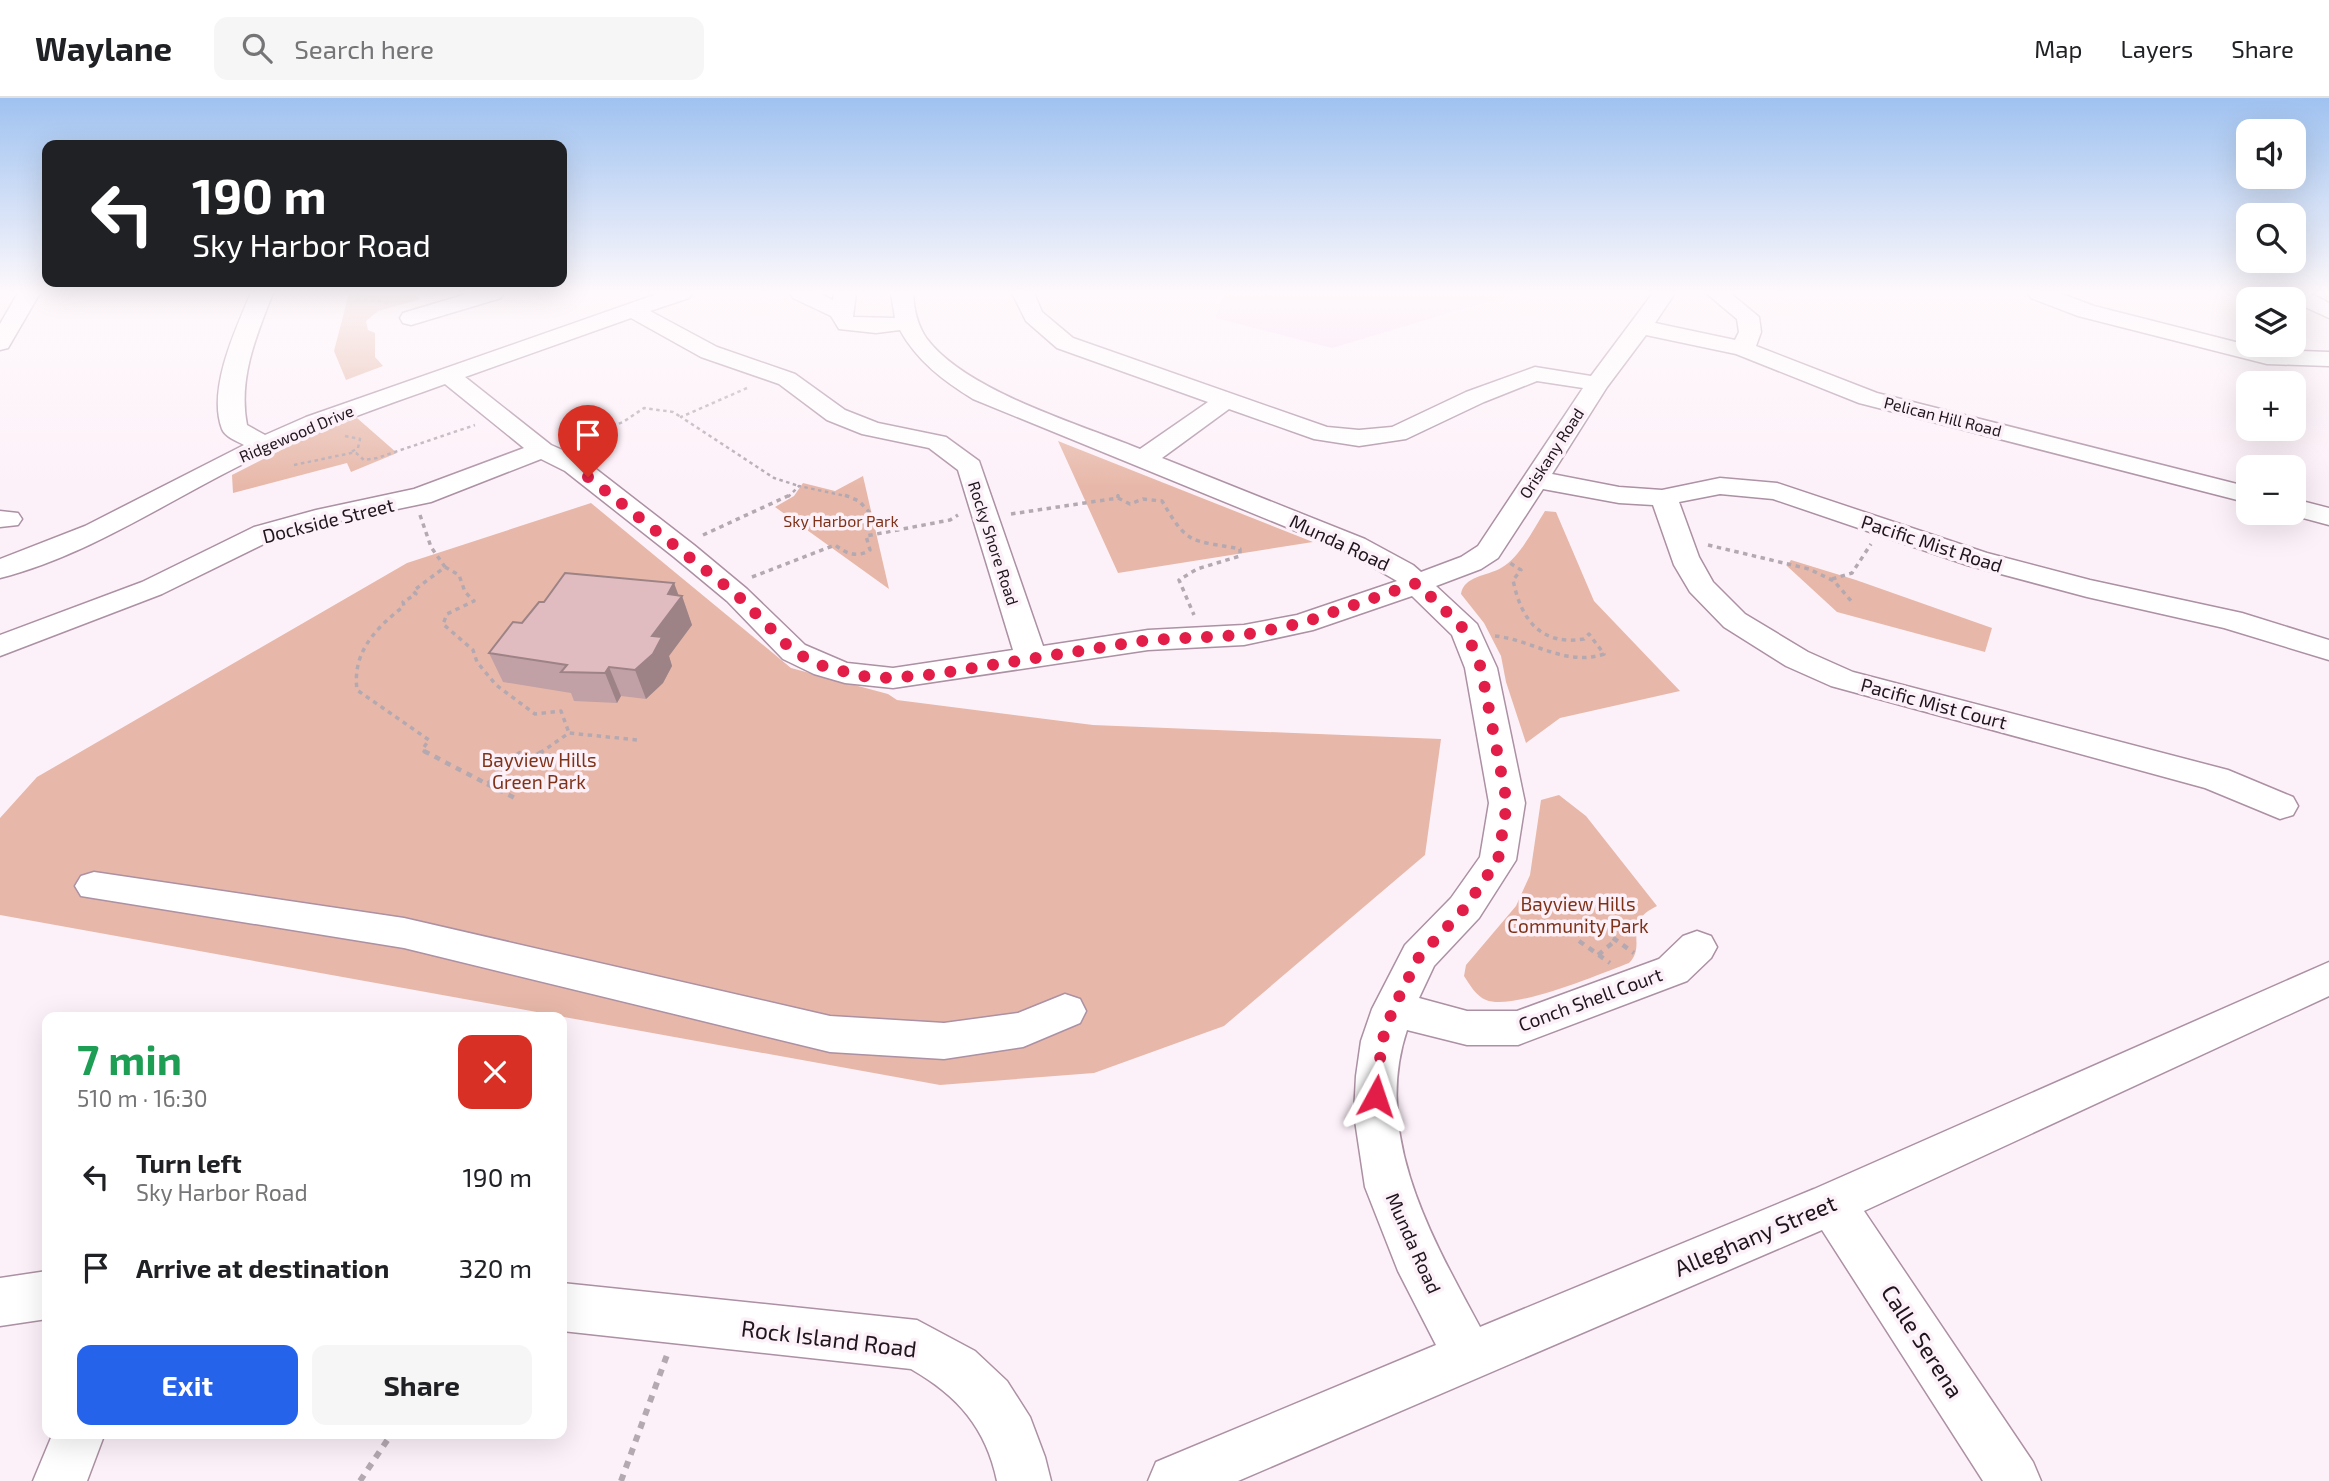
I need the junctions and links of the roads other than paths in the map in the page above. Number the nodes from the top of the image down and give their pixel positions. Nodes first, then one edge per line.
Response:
1 (239, 358) edge
2 (498, 358) edge
3 (727, 358) edge
4 (932, 358) edge
5 (1106, 358) edge
6 (1617, 358) edge
7 (1763, 358) edge
8 (2284, 358) edge
9 (2329, 359) edge
10 (449, 375) junction
11 (1597, 384) junction
12 (1226, 400) junction
13 (263, 445) junction
14 (554, 447) junction
15 (1143, 459) junction
16 (1534, 479) junction
17 (2236, 492) edge
18 (1664, 498) junction
19 (2306, 510) edge
20 (2329, 517) edge
21 (0, 569) edge
22 (1417, 583) junction
23 (0, 646) edge
24 (2329, 650) edge
25 (1031, 658) junction
26 (2280, 806) dead end
27 (94, 886) dead end
28 (1697, 947) dead end
29 (2329, 978) edge
30 (1393, 1009) junction
31 (1065, 1011) dead end
32 (1830, 1204) junction
33 (42, 1296) edge
34 (0, 1302) edge
35 (567, 1308) edge
36 (1468, 1355) junction
37 (77, 1439) edge
38 (60, 1481) edge
39 (1024, 1481) edge
40 (1175, 1481) edge
41 (2014, 1481) edge

1 - 13 street
2 - 10 street, Ridgewood Drive
3 - 25 street, Rocky Shore Road
4 - 15 street, Munda Road
5 - 12 street
6 - 11 street, Oriskany Road
7 - 17 street, Pelican Hill Road
8 - 9 street
10 - 13 street, Ridgewood Drive
10 - 14 street, Oriskany Road
11 - 12 street
11 - 16 street, Oriskany Road
12 - 15 street
13 - 21 street, Ridgewood Drive
14 - 23 street, Dockside Street
14 - 25 street, Oriskany Road
15 - 22 street, Munda Road
16 - 18 street, Pacific Mist Road
16 - 22 street, Oriskany Road
18 - 24 street, Pacific Mist Road
18 - 26 street, Pacific Mist Court
19 - 20 street
22 - 25 street, Oriskany Road
22 - 30 street, Munda Road
27 - 31 street
28 - 30 street, Conch Shell Court
29 - 32 street, Alleghany Street
30 - 36 street, Munda Road
32 - 36 street, Alleghany Street
32 - 41 street, Calle Serena
33 - 34 street
35 - 39 street, Rock Island Road
36 - 40 street, Alleghany Street
37 - 38 street

